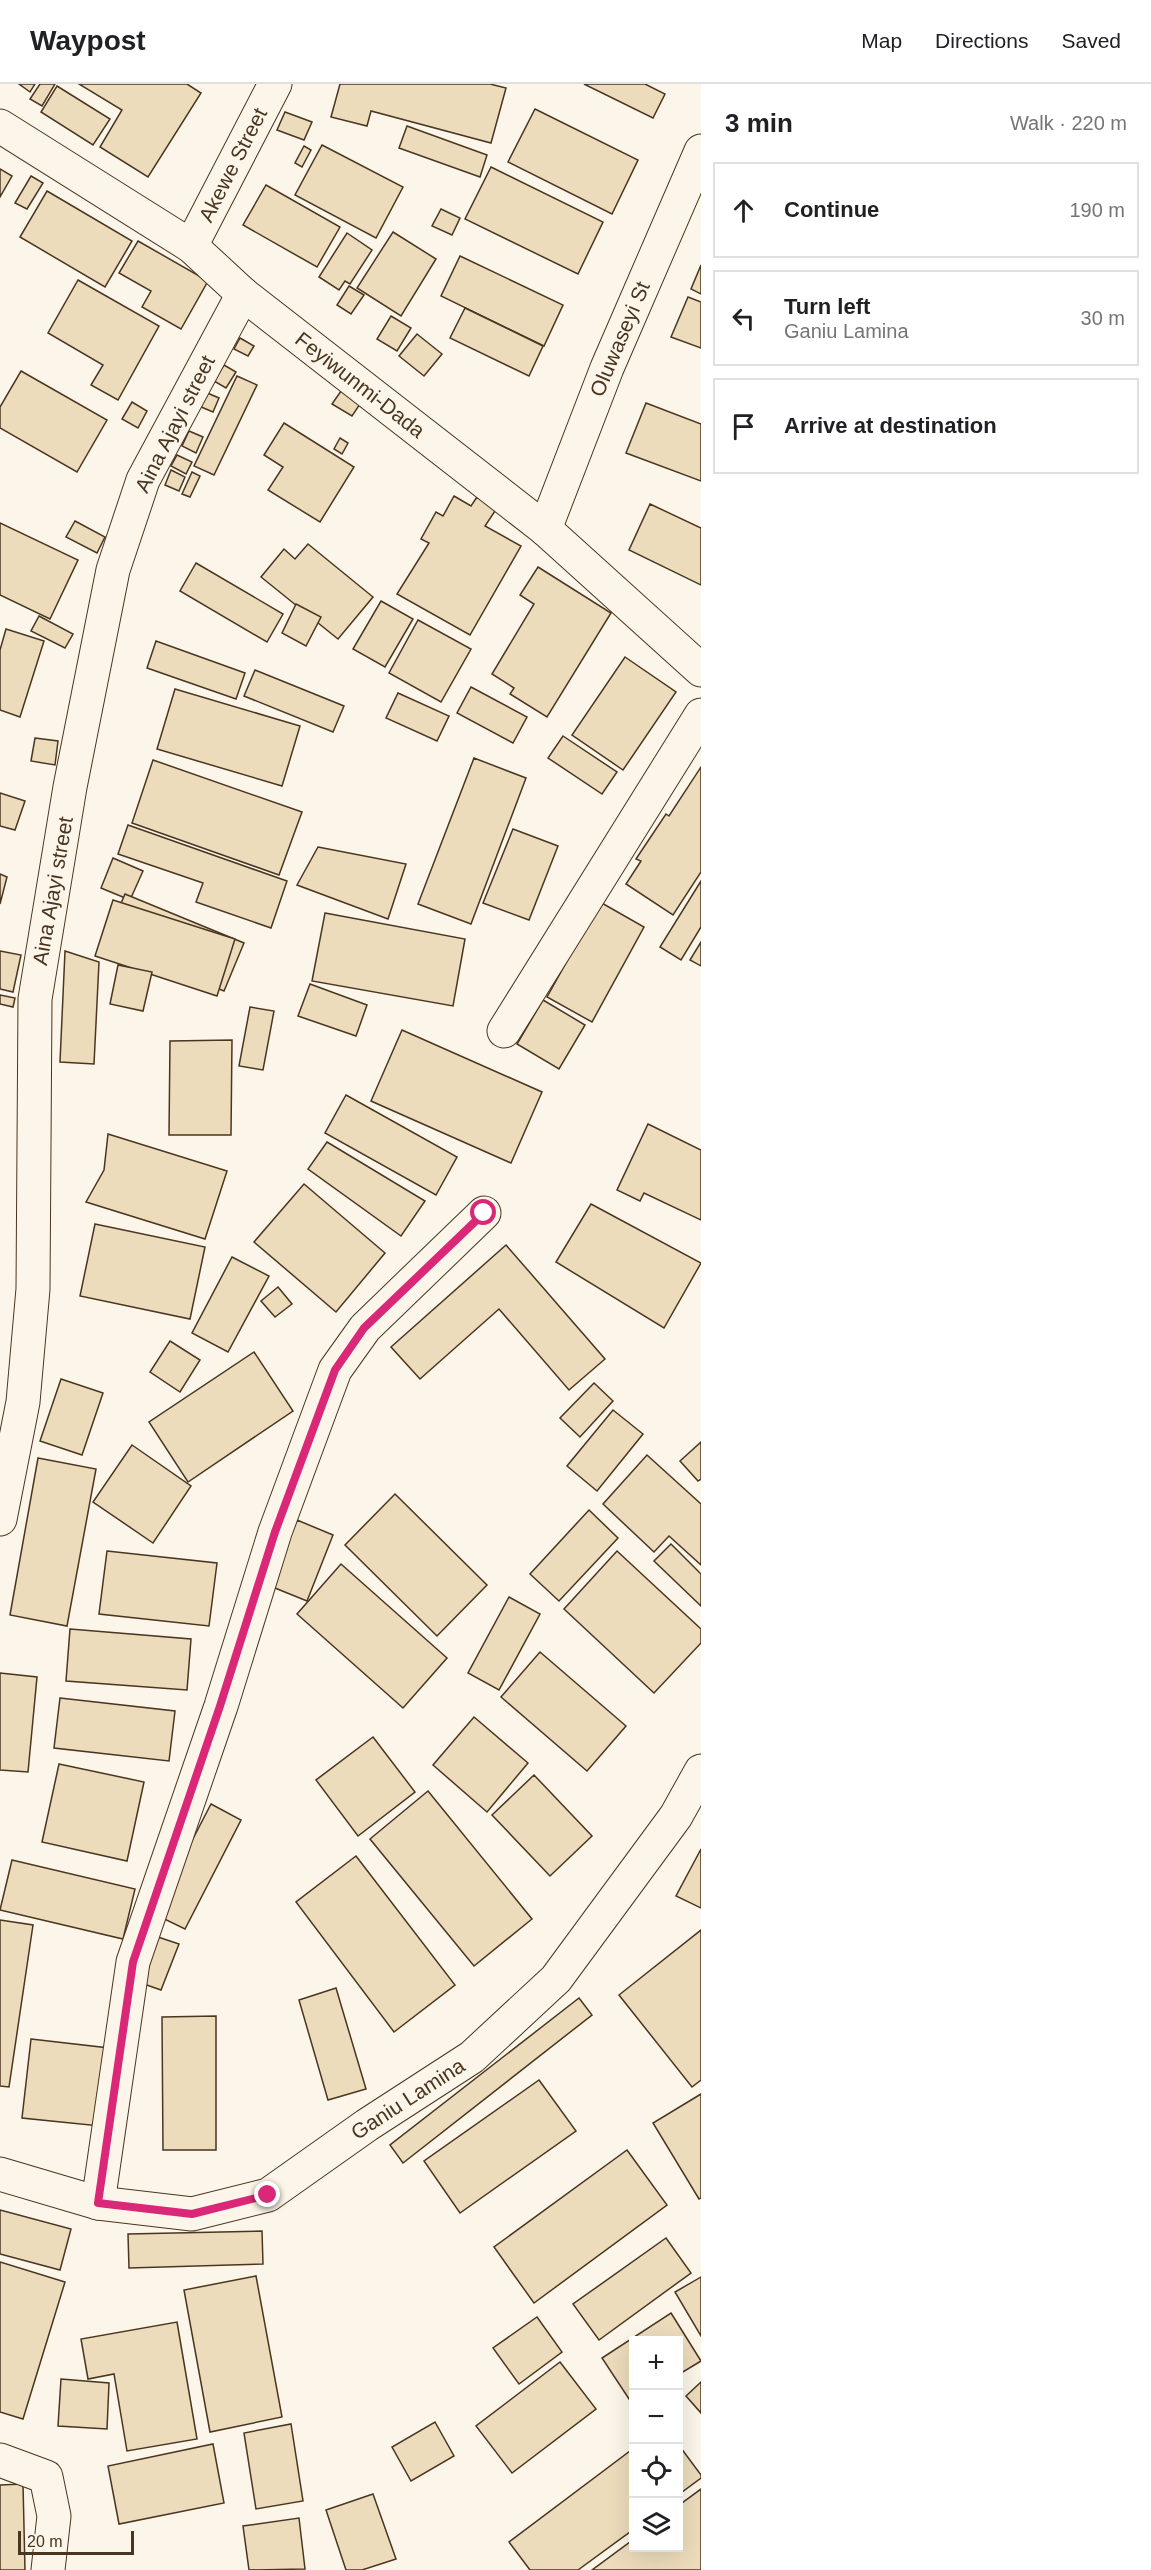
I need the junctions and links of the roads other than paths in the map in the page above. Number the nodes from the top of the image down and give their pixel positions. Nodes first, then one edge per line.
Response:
1 (275, 84) edge
2 (0, 126) edge
3 (701, 151) edge
4 (191, 246) junction
5 (243, 294) junction
6 (545, 529) junction
7 (701, 670) edge
8 (701, 715) edge
9 (504, 1031) dead end
10 (484, 1213) dead end
11 (0, 1519) edge
12 (701, 1771) edge
13 (0, 2175) edge
14 (98, 2203) junction
15 (0, 2460) edge
16 (48, 2570) edge

1 - 4 street, Akewe Street
2 - 4 street, Feyiwunmi-Dada
3 - 6 street, Oluwaseyi St
4 - 5 street, Feyiwunmi-Dada
5 - 6 street, Feyiwunmi-Dada
5 - 11 street, Aina Ajayi street
6 - 7 street, Feyiwunmi-Dada
8 - 9 street
10 - 14 street
12 - 14 street, Ganiu Lamina
13 - 14 street, Ganiu Lamina
15 - 16 street

